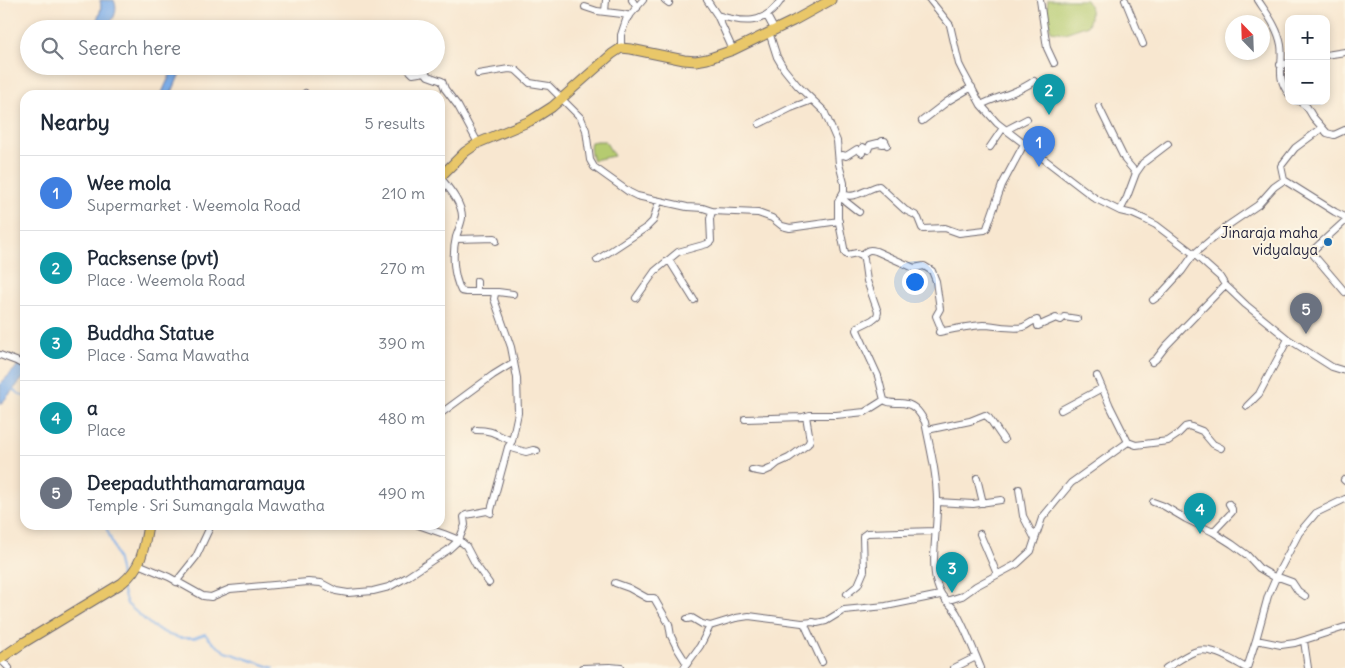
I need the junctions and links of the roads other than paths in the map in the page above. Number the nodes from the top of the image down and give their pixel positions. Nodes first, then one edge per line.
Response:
1 (606, 0) edge
2 (632, 0) edge
3 (643, 0) edge
4 (707, 0) edge
5 (781, 0) edge
6 (831, 0) edge
7 (930, 0) edge
8 (1040, 0) edge
9 (1125, 0) edge
10 (1258, 0) edge
11 (585, 7) dead end
12 (637, 8) junction
13 (605, 12) junction
14 (717, 15) junction
15 (630, 16) junction
16 (767, 16) junction
17 (772, 31) junction
18 (1144, 44) dead end
19 (621, 48) junction
20 (733, 50) junction
21 (1345, 52) edge
22 (1330, 54) edge
23 (1054, 63) dead end
24 (1285, 63) edge
25 (1280, 64) junction
26 (478, 74) dead end
27 (427, 75) edge
28 (1034, 81) dead end
29 (972, 87) junction
30 (1285, 87) edge
31 (562, 99) junction
32 (812, 100) junction
33 (981, 105) junction
34 (1304, 105) edge
35 (1099, 107) dead end
36 (1028, 118) dead end
37 (922, 121) dead end
38 (759, 124) dead end
39 (1322, 128) junction
40 (1004, 129) junction
41 (1345, 130) edge
42 (478, 143) junction
43 (1024, 144) junction
44 (1168, 144) dead end
45 (887, 145) dead end
46 (990, 147) dead end
47 (839, 156) junction
48 (445, 172) edge
49 (1136, 173) junction
50 (1284, 180) junction
51 (445, 183) edge
52 (841, 196) junction
53 (659, 201) junction
54 (712, 211) junction
55 (1120, 211) junction
56 (859, 212) dead end
57 (1345, 219) edge
58 (839, 222) junction
59 (456, 239) junction
60 (496, 241) dead end
61 (1194, 254) junction
62 (862, 255) junction
63 (597, 260) dead end
64 (669, 260) junction
65 (476, 281) dead end
66 (1225, 285) junction
67 (477, 291) junction
68 (492, 292) junction
69 (1345, 292) edge
70 (513, 294) dead end
71 (636, 298) dead end
72 (694, 300) dead end
73 (1153, 300) dead end
74 (1076, 319) dead end
75 (1288, 339) junction
76 (0, 355) edge
77 (514, 362) junction
78 (1152, 362) dead end
79 (20, 363) edge
80 (1345, 371) edge
81 (1097, 376) dead end
82 (1102, 388) junction
83 (884, 400) junction
84 (1247, 406) dead end
85 (445, 410) edge
86 (1061, 410) dead end
87 (806, 416) junction
88 (745, 419) dead end
89 (476, 430) dead end
90 (927, 430) junction
91 (1004, 440) dead end
92 (1128, 442) junction
93 (510, 444) junction
94 (1221, 448) dead end
95 (537, 451) dead end
96 (752, 470) dead end
97 (977, 478) dead end
98 (1019, 489) dead end
99 (1345, 499) edge
100 (1002, 500) dead end
101 (938, 502) junction
102 (983, 502) junction
103 (1153, 502) dead end
104 (1229, 504) dead end
105 (147, 530) edge
106 (209, 530) edge
107 (434, 530) edge
108 (936, 531) junction
109 (1213, 532) junction
110 (980, 534) dead end
111 (1035, 539) junction
112 (459, 540) junction
113 (138, 564) junction
114 (997, 574) junction
115 (1276, 578) junction
116 (176, 582) junction
117 (489, 583) dead end
118 (615, 583) dead end
119 (847, 594) dead end
120 (940, 594) junction
121 (1305, 596) dead end
122 (946, 602) junction
123 (688, 619) dead end
124 (804, 623) junction
125 (710, 626) junction
126 (1345, 626) edge
127 (1256, 640) junction
128 (1304, 641) junction
129 (976, 657) junction
130 (0, 659) edge
131 (822, 662) dead end
132 (685, 666) edge
133 (9, 668) edge
134 (582, 668) edge
135 (621, 668) edge
136 (954, 668) edge
137 (981, 668) edge
138 (1166, 668) edge
139 (1246, 668) edge
140 (1308, 668) edge

1 - 13 street
2 - 12 street
3 - 12 street
4 - 14 street
5 - 16 street
6 - 17 main road
7 - 29 street
8 - 23 street
9 - 18 street
10 - 25 street
11 - 13 street
12 - 15 street
13 - 15 street
14 - 16 street
14 - 20 street
15 - 19 street
16 - 17 street
17 - 20 main road
17 - 32 street
19 - 20 main road
19 - 31 main road
21 - 22 street
24 - 25 street
25 - 30 street
26 - 31 street
27 - 42 street
28 - 33 street
29 - 33 street
29 - 37 street
31 - 42 main road
31 - 53 street
32 - 38 street
32 - 47 street
33 - 40 street
34 - 39 street
35 - 49 street
36 - 40 street
39 - 41 street
39 - 50 street
40 - 43 street
40 - 46 street
42 - 48 main road
43 - 52 street
43 - 55 street
44 - 49 street
45 - 47 street
47 - 52 street
49 - 55 street
50 - 57 street
50 - 61 street
51 - 59 street
52 - 56 street
52 - 58 street
53 - 54 street
53 - 63 street
54 - 58 street
54 - 64 street
55 - 61 street
57 - 69 street
58 - 62 street
59 - 60 street
59 - 67 street
61 - 66 street
61 - 73 street
62 - 74 street
62 - 83 street
64 - 71 street
64 - 72 street
65 - 67 street
66 - 75 street
66 - 78 street
67 - 68 street
68 - 70 street
68 - 77 street
75 - 80 street
75 - 84 street
76 - 79 street
77 - 85 street
77 - 93 street
81 - 82 street
82 - 86 street
82 - 92 street
83 - 87 street
83 - 90 street
87 - 88 street
87 - 96 street
89 - 93 street
90 - 91 street
90 - 101 street
92 - 94 street
92 - 111 street
93 - 95 street
93 - 112 street
97 - 102 street
98 - 111 street
99 - 115 street
100 - 102 street
101 - 102 street
101 - 108 street
103 - 109 street
104 - 109 street
105 - 113 main road
106 - 116 street
107 - 112 street
108 - 119 street
108 - 120 street
109 - 115 street
110 - 114 street
111 - 114 street
112 - 116 street
112 - 117 street
113 - 116 street
113 - 130 main road
114 - 122 street
115 - 121 street
115 - 127 street
118 - 132 street
120 - 122 street
120 - 124 street
122 - 129 street
123 - 125 street
124 - 125 street
124 - 131 street
125 - 132 street
126 - 128 street
127 - 128 street
127 - 139 street
128 - 140 street
129 - 136 street
129 - 137 street
130 - 133 street
134 - 135 street
138 - 139 street

